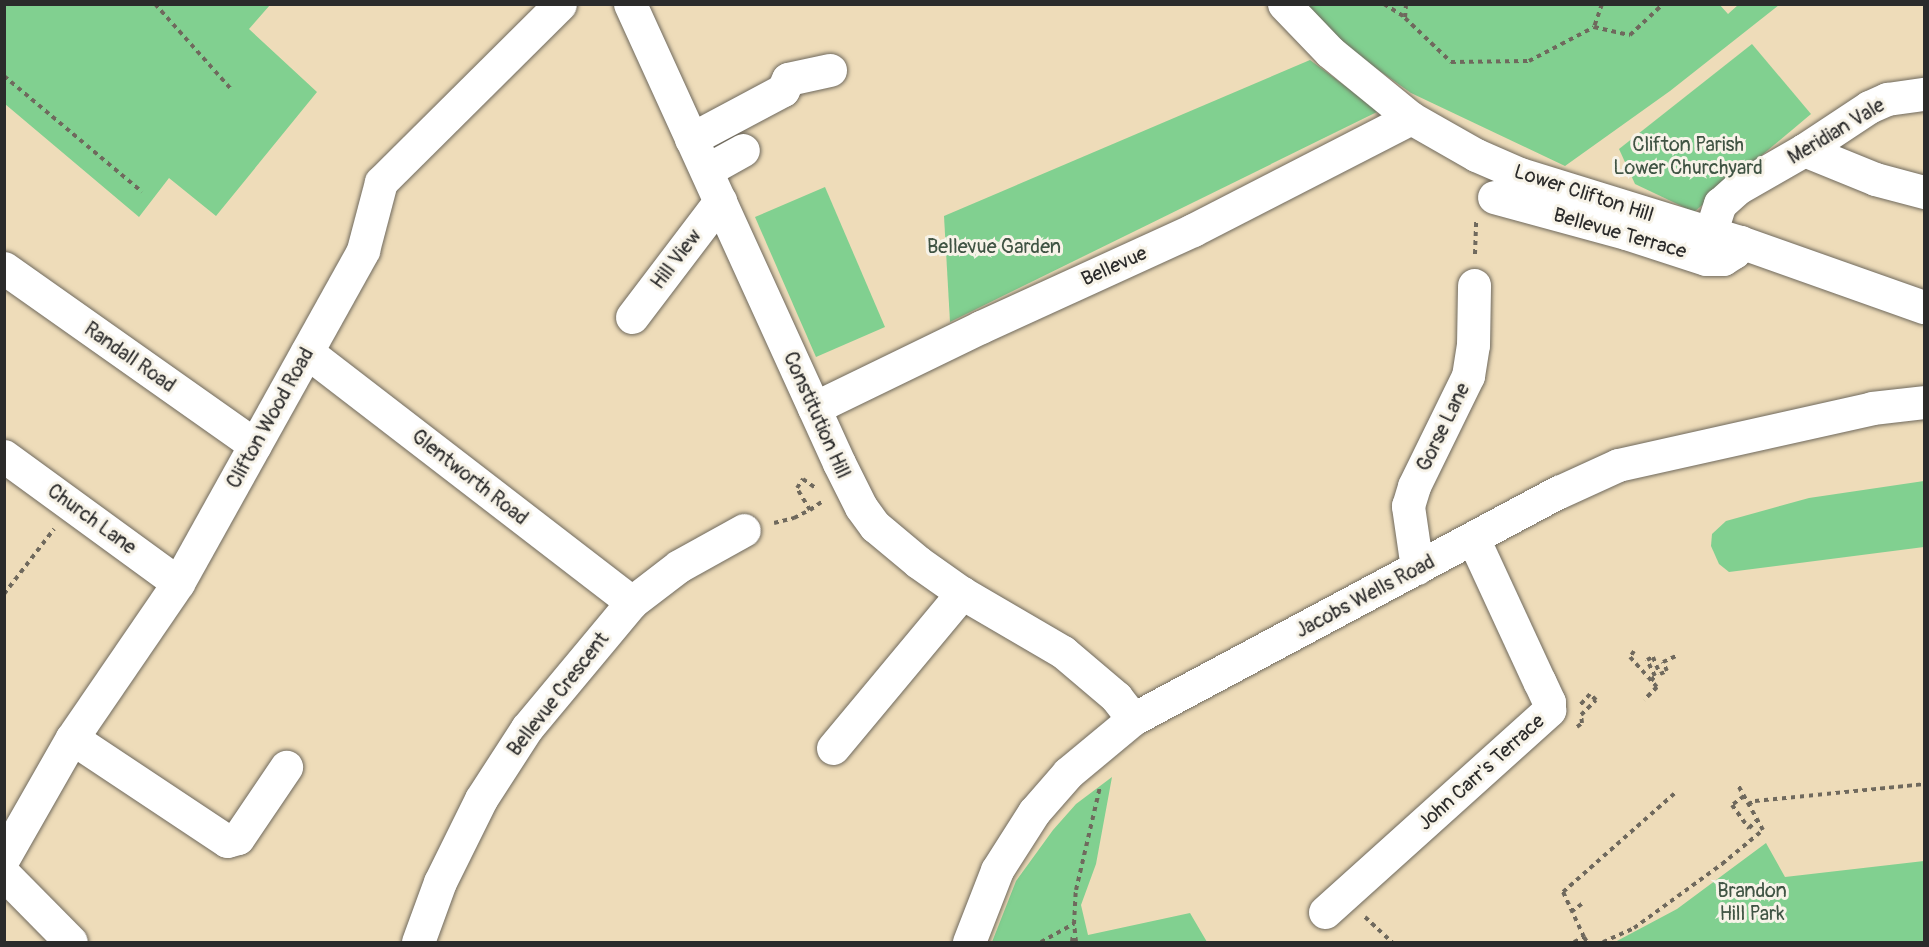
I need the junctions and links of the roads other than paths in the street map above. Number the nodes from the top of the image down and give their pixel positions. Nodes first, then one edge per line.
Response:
1 (560, 4) edge
2 (630, 4) edge
3 (1284, 4) edge
4 (830, 70) dead end
5 (1924, 94) edge
6 (1411, 118) junction
7 (691, 139) junction
8 (743, 150) dead end
9 (1804, 150) junction
10 (707, 170) junction
11 (1924, 192) edge
12 (1494, 197) dead end
13 (720, 201) junction
14 (1725, 238) junction
15 (4, 268) edge
16 (1474, 285) dead end
17 (1924, 307) edge
18 (632, 317) dead end
19 (307, 352) junction
20 (1924, 389) edge
21 (1924, 402) edge
22 (814, 408) junction
23 (1872, 408) junction
24 (255, 445) junction
25 (4, 456) edge
26 (744, 530) road end
27 (1473, 538) junction
28 (1417, 568) junction
29 (178, 583) junction
30 (962, 593) junction
31 (632, 603) junction
32 (1133, 719) junction
33 (72, 738) junction
34 (833, 748) dead end
35 (286, 766) dead end
36 (4, 857) edge
37 (4, 874) edge
38 (1325, 912) dead end
39 (71, 942) edge
40 (418, 942) edge
41 (969, 942) edge

1 - 19 street, Clifton Wood Road
2 - 7 street, Constitution Hill
3 - 6 street, Lower Clifton Hill
4 - 7 street
5 - 9 street, Meridian Vale
6 - 14 street, Lower Clifton Hill
6 - 22 street, Bellevue
7 - 10 street, Constitution Hill
8 - 10 street
9 - 11 street
9 - 14 street, Meridian Vale
10 - 13 street, Constitution Hill
12 - 14 street, Bellevue Terrace
13 - 18 street, Hill View
13 - 22 street, Constitution Hill
14 - 17 street, Lower Clifton Hill
15 - 24 street, Randall Road
16 - 28 street, Gorse Lane
19 - 24 street, Clifton Wood Road
19 - 31 street, Glentworth Road
20 - 23 street
21 - 23 street
22 - 30 street, Constitution Hill
23 - 27 street, Jacobs Wells Road
24 - 29 street, Clifton Wood Road
25 - 29 street, Church Lane
26 - 31 street, Bellevue Crescent
27 - 28 street, Jacobs Wells Road
27 - 38 street, John Carr's Terrace
28 - 32 street, Jacobs Wells Road
29 - 33 street, Clifton Wood Road
30 - 32 street, Constitution Hill
30 - 34 street
31 - 40 street, Bellevue Crescent
32 - 41 street, Jacobs Wells Road
33 - 35 street
33 - 36 street, Clifton Wood Road
37 - 39 street

